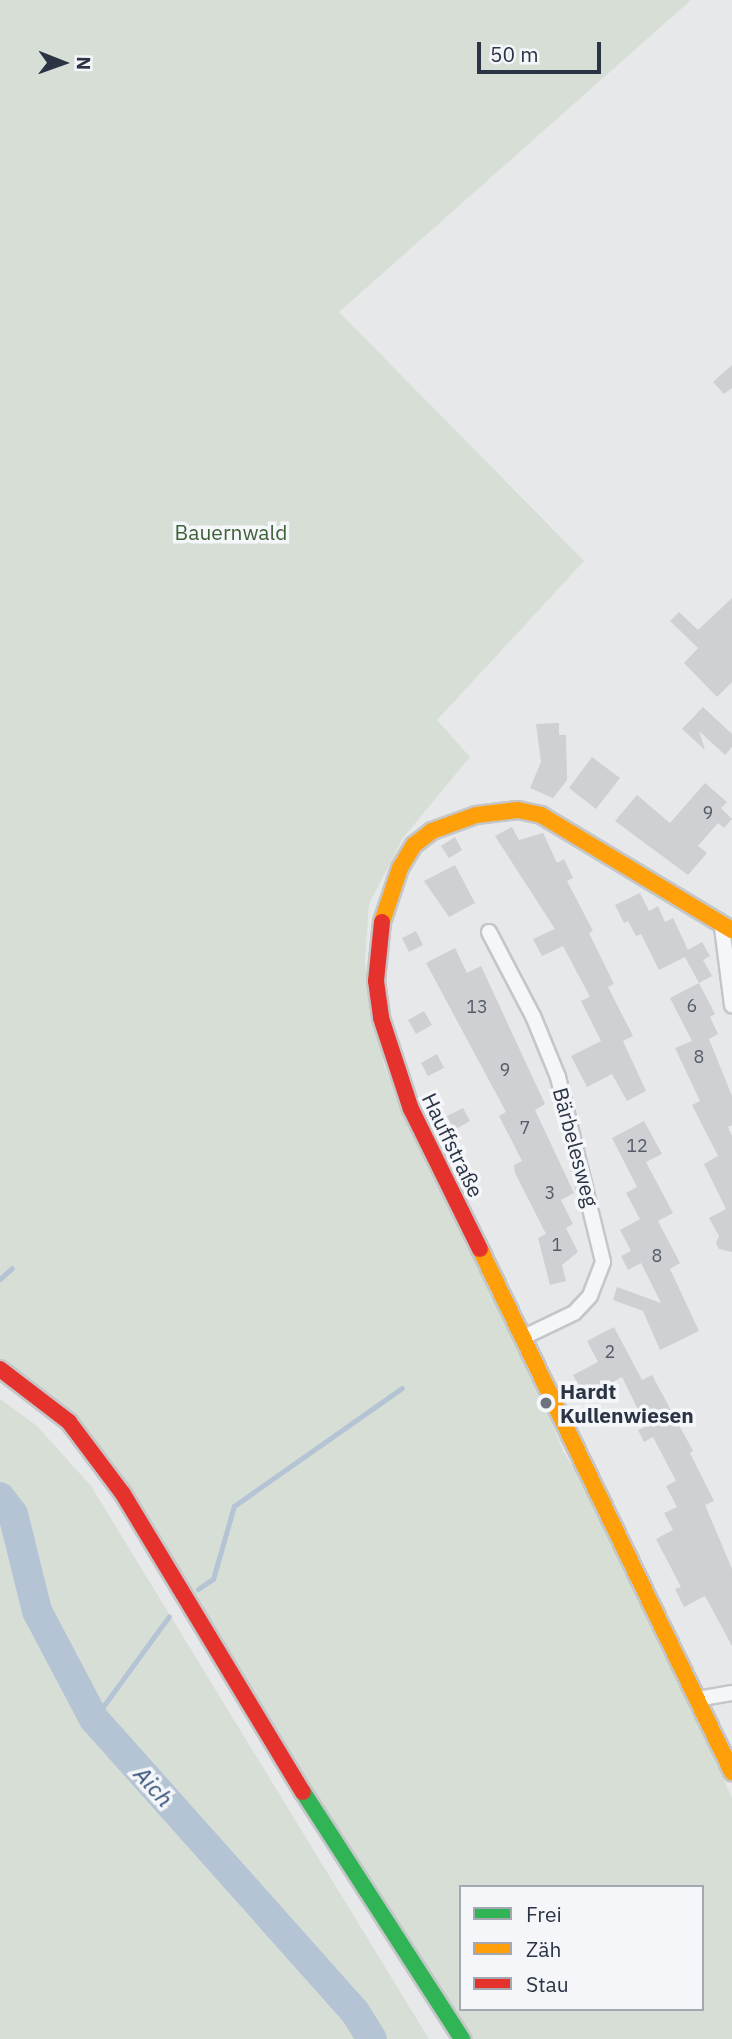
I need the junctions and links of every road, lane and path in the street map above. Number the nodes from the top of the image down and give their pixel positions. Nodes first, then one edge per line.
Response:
1 (727, 929) edge
2 (489, 932) dead end
3 (732, 1004) edge
4 (524, 1337) junction
5 (0, 1369) edge
6 (732, 1693) edge
7 (698, 1699) junction
8 (732, 1772) edge
9 (462, 2039) edge

1 - 3 street
1 - 4 street, Hauffstraße
2 - 4 street, Bärbelesweg
4 - 7 street, Hauffstraße
5 - 9 street
6 - 7 street
7 - 8 street, Hauffstraße

